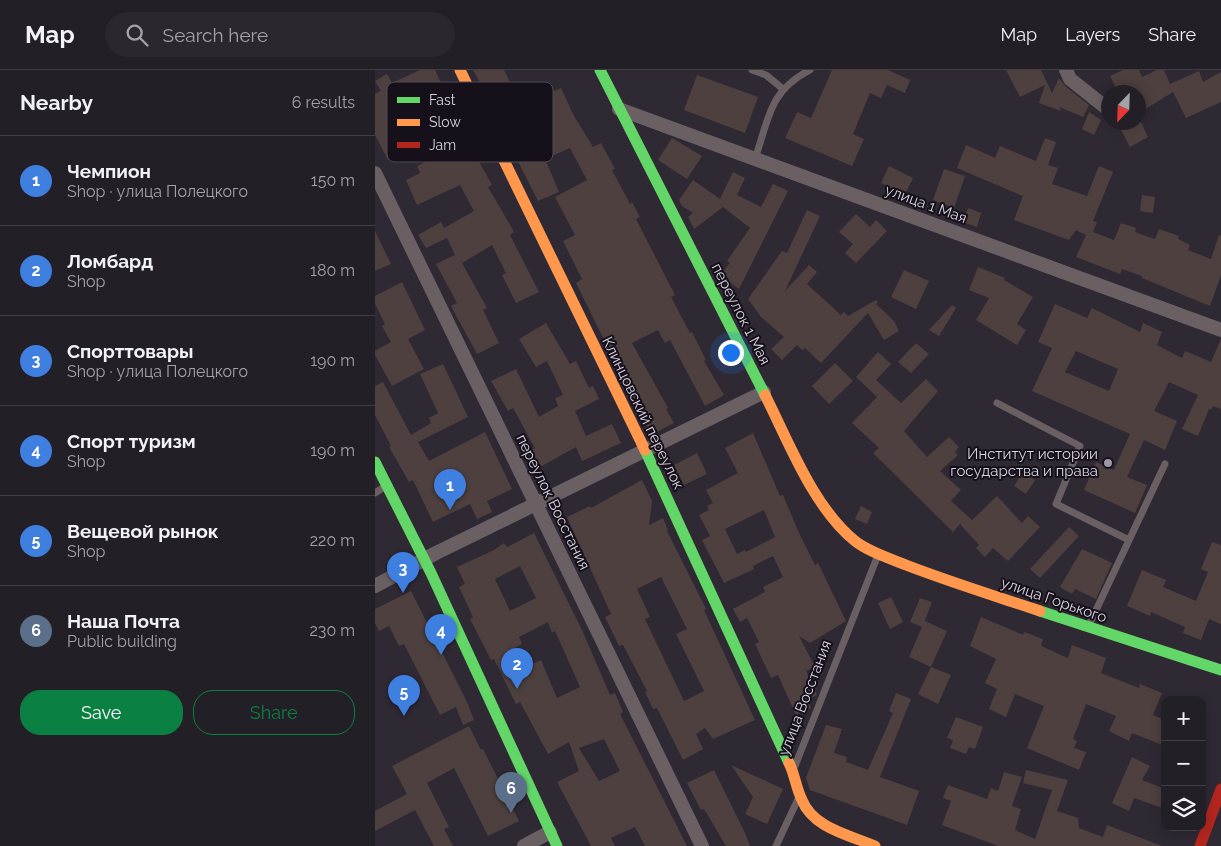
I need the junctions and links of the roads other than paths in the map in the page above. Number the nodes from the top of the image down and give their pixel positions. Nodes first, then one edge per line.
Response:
1 (460, 70) edge
2 (600, 70) edge
3 (752, 70) edge
4 (810, 70) edge
5 (1066, 70) edge
6 (466, 82) edge
7 (783, 89) junction
8 (1101, 103) edge
9 (619, 109) junction
10 (755, 159) junction
11 (505, 162) edge
12 (375, 173) edge
13 (1221, 330) edge
14 (764, 392) junction
15 (997, 403) dead end
16 (645, 450) junction
17 (375, 462) edge
18 (1165, 464) dead end
19 (387, 486) junction
20 (375, 493) edge
21 (535, 504) junction
22 (1129, 540) junction
23 (878, 554) junction
24 (424, 559) junction
25 (375, 586) edge
26 (1088, 628) junction
27 (1221, 670) edge
28 (793, 771) junction
29 (1221, 789) edge
30 (800, 796) junction
31 (550, 832) junction
32 (524, 846) edge
33 (557, 846) edge
34 (702, 846) edge
35 (776, 846) edge
36 (875, 846) edge
37 (1200, 846) edge

1 - 6 street, Клинцовский переулок
2 - 9 street, переулок 1 Мая
3 - 7 lane
4 - 7 lane
5 - 8 street
7 - 10 lane
9 - 10 street, улица 1 Мая
9 - 14 street, переулок 1 Мая
10 - 13 street, улица 1 Мая
11 - 16 street, Клинцовский переулок
12 - 21 street, переулок Восстания
14 - 16 street
14 - 23 street, переулок 1 Мая
15 - 22 lane
16 - 21 street
16 - 28 street, Клинцовский переулок
17 - 19 street
18 - 22 lane
19 - 20 lane
19 - 24 street
21 - 24 street
21 - 34 street, переулок Восстания
22 - 26 lane
23 - 26 street, улица Горького
23 - 28 lane, улица Восстания
24 - 25 street
24 - 31 street
26 - 27 street, улица Горького
28 - 30 street, улица Восстания
29 - 37 street
30 - 35 lane
30 - 36 street, улица Восстания
31 - 32 street
31 - 33 street

